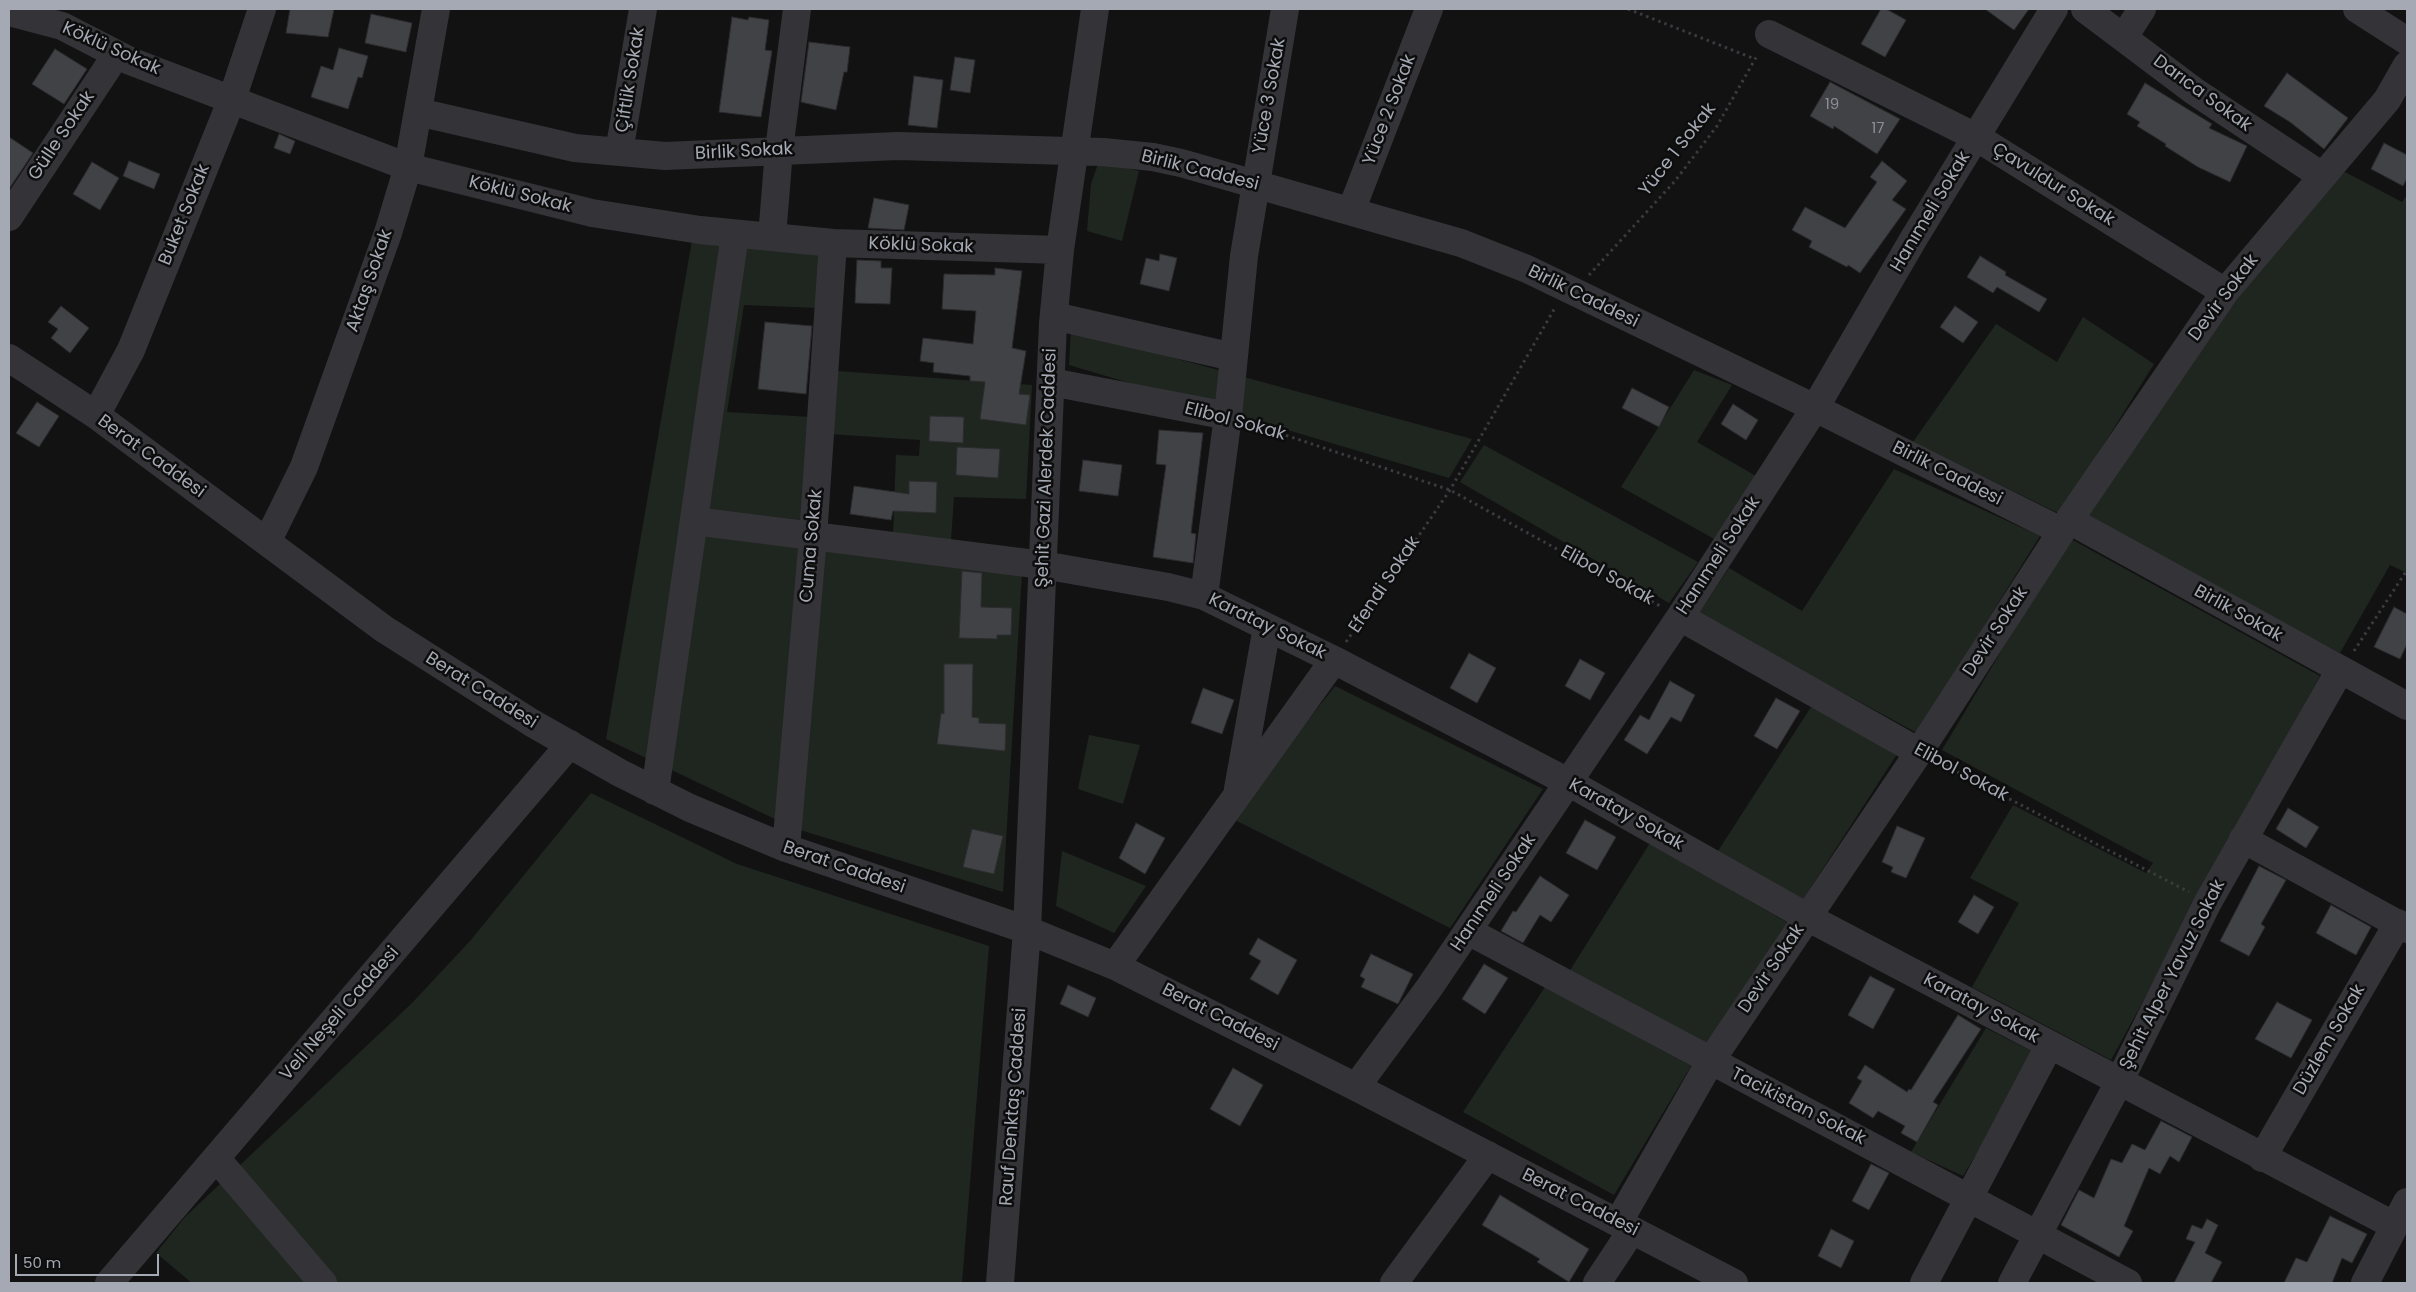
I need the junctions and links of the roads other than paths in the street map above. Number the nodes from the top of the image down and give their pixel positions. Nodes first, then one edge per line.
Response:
1 (262, 9) edge
2 (436, 9) edge
3 (643, 9) edge
4 (797, 9) edge
5 (1095, 9) edge
6 (1285, 9) edge
7 (1429, 9) edge
8 (2054, 9) edge
9 (2085, 9) edge
10 (2142, 9) edge
11 (2357, 9) edge
12 (9, 12) edge
13 (65, 17) edge
14 (1769, 34) road end
15 (2124, 37) junction
16 (2407, 41) edge
17 (116, 55) junction
18 (2407, 65) edge
19 (232, 99) junction
20 (418, 112) junction
21 (1976, 137) junction
22 (779, 150) junction
23 (1074, 151) junction
24 (619, 152) junction
25 (408, 167) junction
26 (2322, 176) junction
27 (1255, 184) junction
28 (1351, 212) junction
29 (9, 217) edge
30 (735, 234) junction
31 (772, 237) junction
32 (834, 243) junction
33 (1060, 250) junction
34 (2225, 292) junction
35 (1054, 316) junction
36 (1234, 357) junction
37 (9, 358) edge
38 (1051, 382) junction
39 (1815, 408) junction
40 (96, 416) junction
41 (1228, 416) junction
42 (694, 521) junction
43 (2065, 526) junction
44 (813, 537) junction
45 (268, 542) junction
46 (1043, 565) junction
47 (1204, 596) junction
48 (1680, 617) junction
49 (1267, 627) junction
50 (1334, 660) junction
51 (2347, 660) junction
52 (2407, 706) edge
53 (570, 744) junction
54 (1919, 752) junction
55 (1568, 782) junction
56 (655, 790) junction
57 (1237, 796) junction
58 (2242, 839) junction
59 (786, 848) junction
60 (1807, 917) junction
61 (2402, 926) edge
62 (1027, 930) junction
63 (1468, 931) junction
64 (1115, 966) junction
65 (2049, 1046) junction
66 (1710, 1062) junction
67 (2119, 1082) junction
68 (1356, 1087) junction
69 (1488, 1155) junction
70 (216, 1158) junction
71 (2262, 1158) junction
72 (1968, 1199) junction
73 (2407, 1202) edge
74 (1625, 1226) junction
75 (2395, 1226) junction
76 (2036, 1236) junction
77 (109, 1283) edge
78 (323, 1283) edge
79 (1000, 1283) edge
80 (1394, 1283) edge
81 (1597, 1283) edge
82 (1734, 1283) edge
83 (1924, 1283) edge
84 (2012, 1283) edge
85 (2128, 1283) edge
86 (2364, 1283) edge

1 - 19 street, Buket Sokak
2 - 20 street, Aktaş Sokak
3 - 24 street, Çiftlik Sokak
4 - 22 street
5 - 23 street, Şehit Gazi Alerdek Caddesi
6 - 27 street, Yüce 3 Sokak
7 - 28 street, Yüce 2 Sokak
8 - 21 street, Hanımeli Sokak
9 - 15 street, Darıca Sokak
10 - 15 street
11 - 16 street
12 - 13 street, Köklü Sokak
13 - 17 street, Köklü Sokak
14 - 21 street, Çavuldur Sokak
15 - 26 street, Darıca Sokak
17 - 19 street, Köklü Sokak
17 - 29 street, Gülle Sokak
18 - 26 street, Devir Sokak
19 - 25 street, Köklü Sokak
19 - 40 street, Buket Sokak
20 - 24 street, Birlik Sokak
20 - 25 street, Aktaş Sokak
21 - 34 street, Çavuldur Sokak
21 - 39 street, Hanımeli Sokak
22 - 23 street, Birlik Sokak
22 - 24 street, Birlik Sokak
22 - 31 street
23 - 27 street, Birlik Caddesi
23 - 33 street, Şehit Gazi Alerdek Caddesi
25 - 30 street, Köklü Sokak
25 - 45 street, Aktaş Sokak
26 - 34 street, Devir Sokak
27 - 28 street, Birlik Caddesi
27 - 36 street, Yüce 3 Sokak
28 - 39 street, Birlik Caddesi
30 - 31 street, Köklü Sokak
30 - 42 street
31 - 32 street, Köklü Sokak
32 - 33 street, Köklü Sokak
32 - 44 street, Cuma Sokak
33 - 35 street, Şehit Gazi Alerdek Caddesi
34 - 43 street, Devir Sokak
35 - 36 street
35 - 38 street, Şehit Gazi Alerdek Caddesi
36 - 41 street, Yüce 3 Sokak
37 - 40 street, Berat Caddesi
38 - 41 street, Elibol Sokak
38 - 46 street, Şehit Gazi Alerdek Caddesi
39 - 43 street, Birlik Caddesi
39 - 48 street, Hanımeli Sokak
40 - 45 street, Berat Caddesi
41 - 47 street, Yüce 3 Sokak
42 - 44 street, Karatay Sokak
42 - 56 street
43 - 51 street, Birlik Sokak
43 - 54 street, Devir Sokak
44 - 46 street, Karatay Sokak
44 - 59 street, Cuma Sokak
45 - 53 street, Berat Caddesi
46 - 47 street, Karatay Sokak
46 - 62 street, Şehit Gazi Alerdek Caddesi
47 - 49 street, Karatay Sokak
48 - 54 street, Elibol Sokak
48 - 55 street, Hanımeli Sokak
49 - 50 street, Karatay Sokak
49 - 57 street
50 - 55 street, Karatay Sokak
50 - 57 street
51 - 52 street, Birlik Sokak
51 - 58 street, Şehit Alper Yavuz Sokak
53 - 56 street, Berat Caddesi
53 - 70 street, Veli Neşeli Caddesi
54 - 60 street, Devir Sokak
55 - 60 street, Karatay Sokak
55 - 63 street, Hanımeli Sokak
56 - 59 street, Berat Caddesi
57 - 64 street
58 - 61 street
58 - 67 street, Şehit Alper Yavuz Sokak
59 - 62 street, Berat Caddesi
60 - 65 street, Karatay Sokak
60 - 66 street, Devir Sokak
61 - 71 street, Düzlem Sokak
62 - 64 street, Berat Caddesi
62 - 79 street, Rauf Denktaş Caddesi
63 - 66 street, Tacikistan Sokak
63 - 68 street, Hanımeli Sokak
64 - 68 street, Berat Caddesi
65 - 67 street, Karatay Sokak
65 - 72 street
66 - 72 street, Tacikistan Sokak
66 - 74 street, Devir Sokak
67 - 71 street, Karatay Sokak
67 - 76 street, Şehit Alper Yavuz Sokak
68 - 69 street, Berat Caddesi
69 - 74 street, Berat Caddesi
69 - 80 street
70 - 77 street, Veli Neşeli Caddesi
70 - 78 street
71 - 75 street, Karatay Sokak
72 - 76 street, Tacikistan Sokak
72 - 83 street
73 - 75 street
74 - 81 street, Devir Sokak
74 - 82 street, Berat Caddesi
75 - 86 street
76 - 84 street, Şehit Alper Yavuz Sokak
76 - 85 street, Tacikistan Sokak

